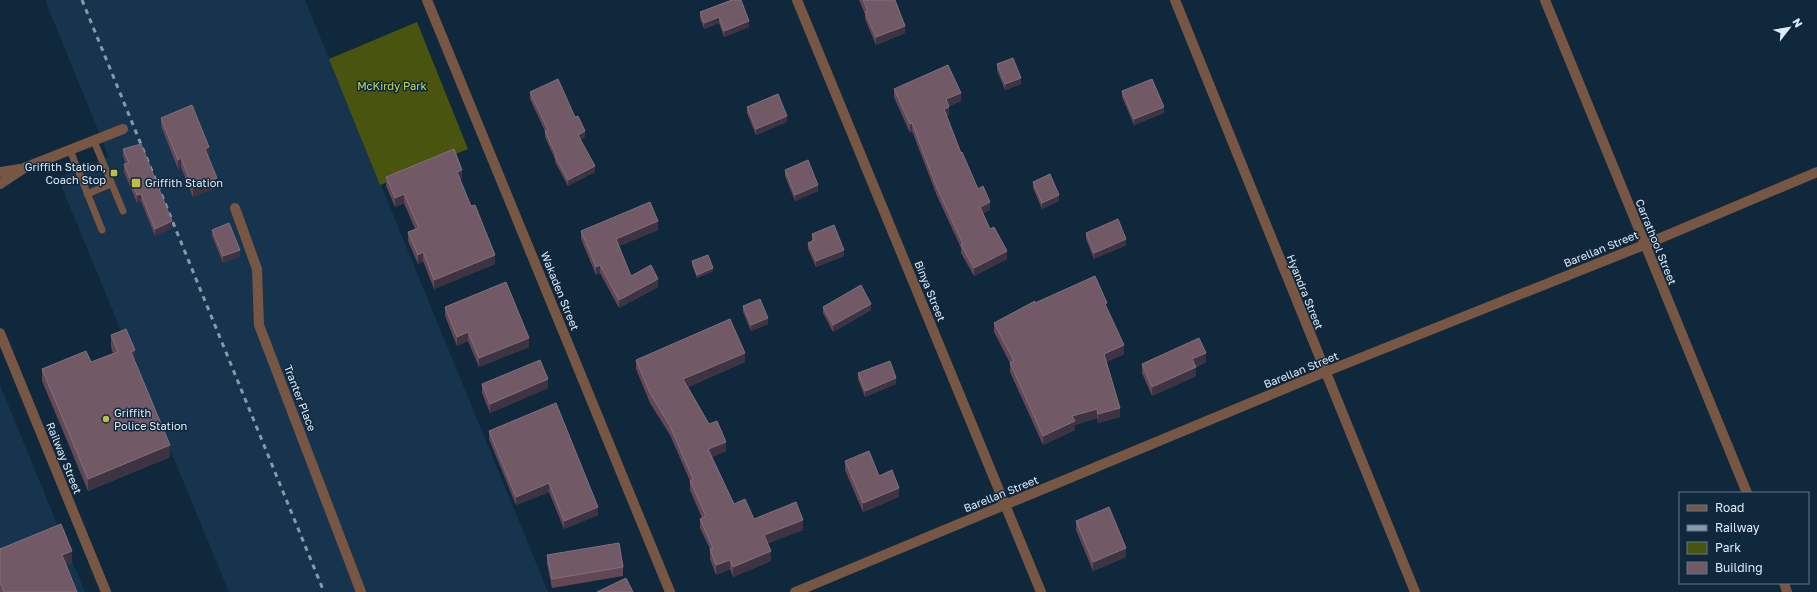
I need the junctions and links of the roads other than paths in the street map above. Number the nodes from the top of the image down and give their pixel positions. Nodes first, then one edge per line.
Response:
1 (797, 0) edge
2 (1175, 0) edge
3 (1545, 0) edge
4 (430, 1) edge
5 (123, 129) dead end
6 (94, 141) junction
7 (70, 150) junction
8 (24, 168) junction
9 (0, 172) edge
10 (1817, 172) edge
11 (0, 184) edge
12 (111, 184) junction
13 (87, 194) junction
14 (235, 208) dead end
15 (123, 211) dead end
16 (102, 230) dead end
17 (1644, 245) junction
18 (0, 333) edge
19 (1325, 372) junction
20 (1747, 492) edge
21 (1006, 505) junction
22 (106, 592) edge
23 (361, 592) edge
24 (670, 592) edge
25 (795, 592) edge
26 (1041, 592) edge
27 (1415, 592) edge

1 - 21 street, Binya Street
2 - 19 street, Hyandra Street
3 - 17 street, Carrathool Street
4 - 24 street, Wakaden Street
5 - 6 street
6 - 7 street
6 - 12 lane
7 - 8 street
7 - 13 lane
8 - 9 street
8 - 11 street
10 - 17 street, Barellan Street
12 - 13 lane
12 - 15 lane
13 - 16 lane
14 - 23 street, Tranter Place
17 - 19 street, Barellan Street
17 - 20 street, Carrathool Street
18 - 22 street, Railway Street
19 - 21 street, Barellan Street
19 - 27 street, Hyandra Street
21 - 25 street, Barellan Street
21 - 26 street, Binya Street

